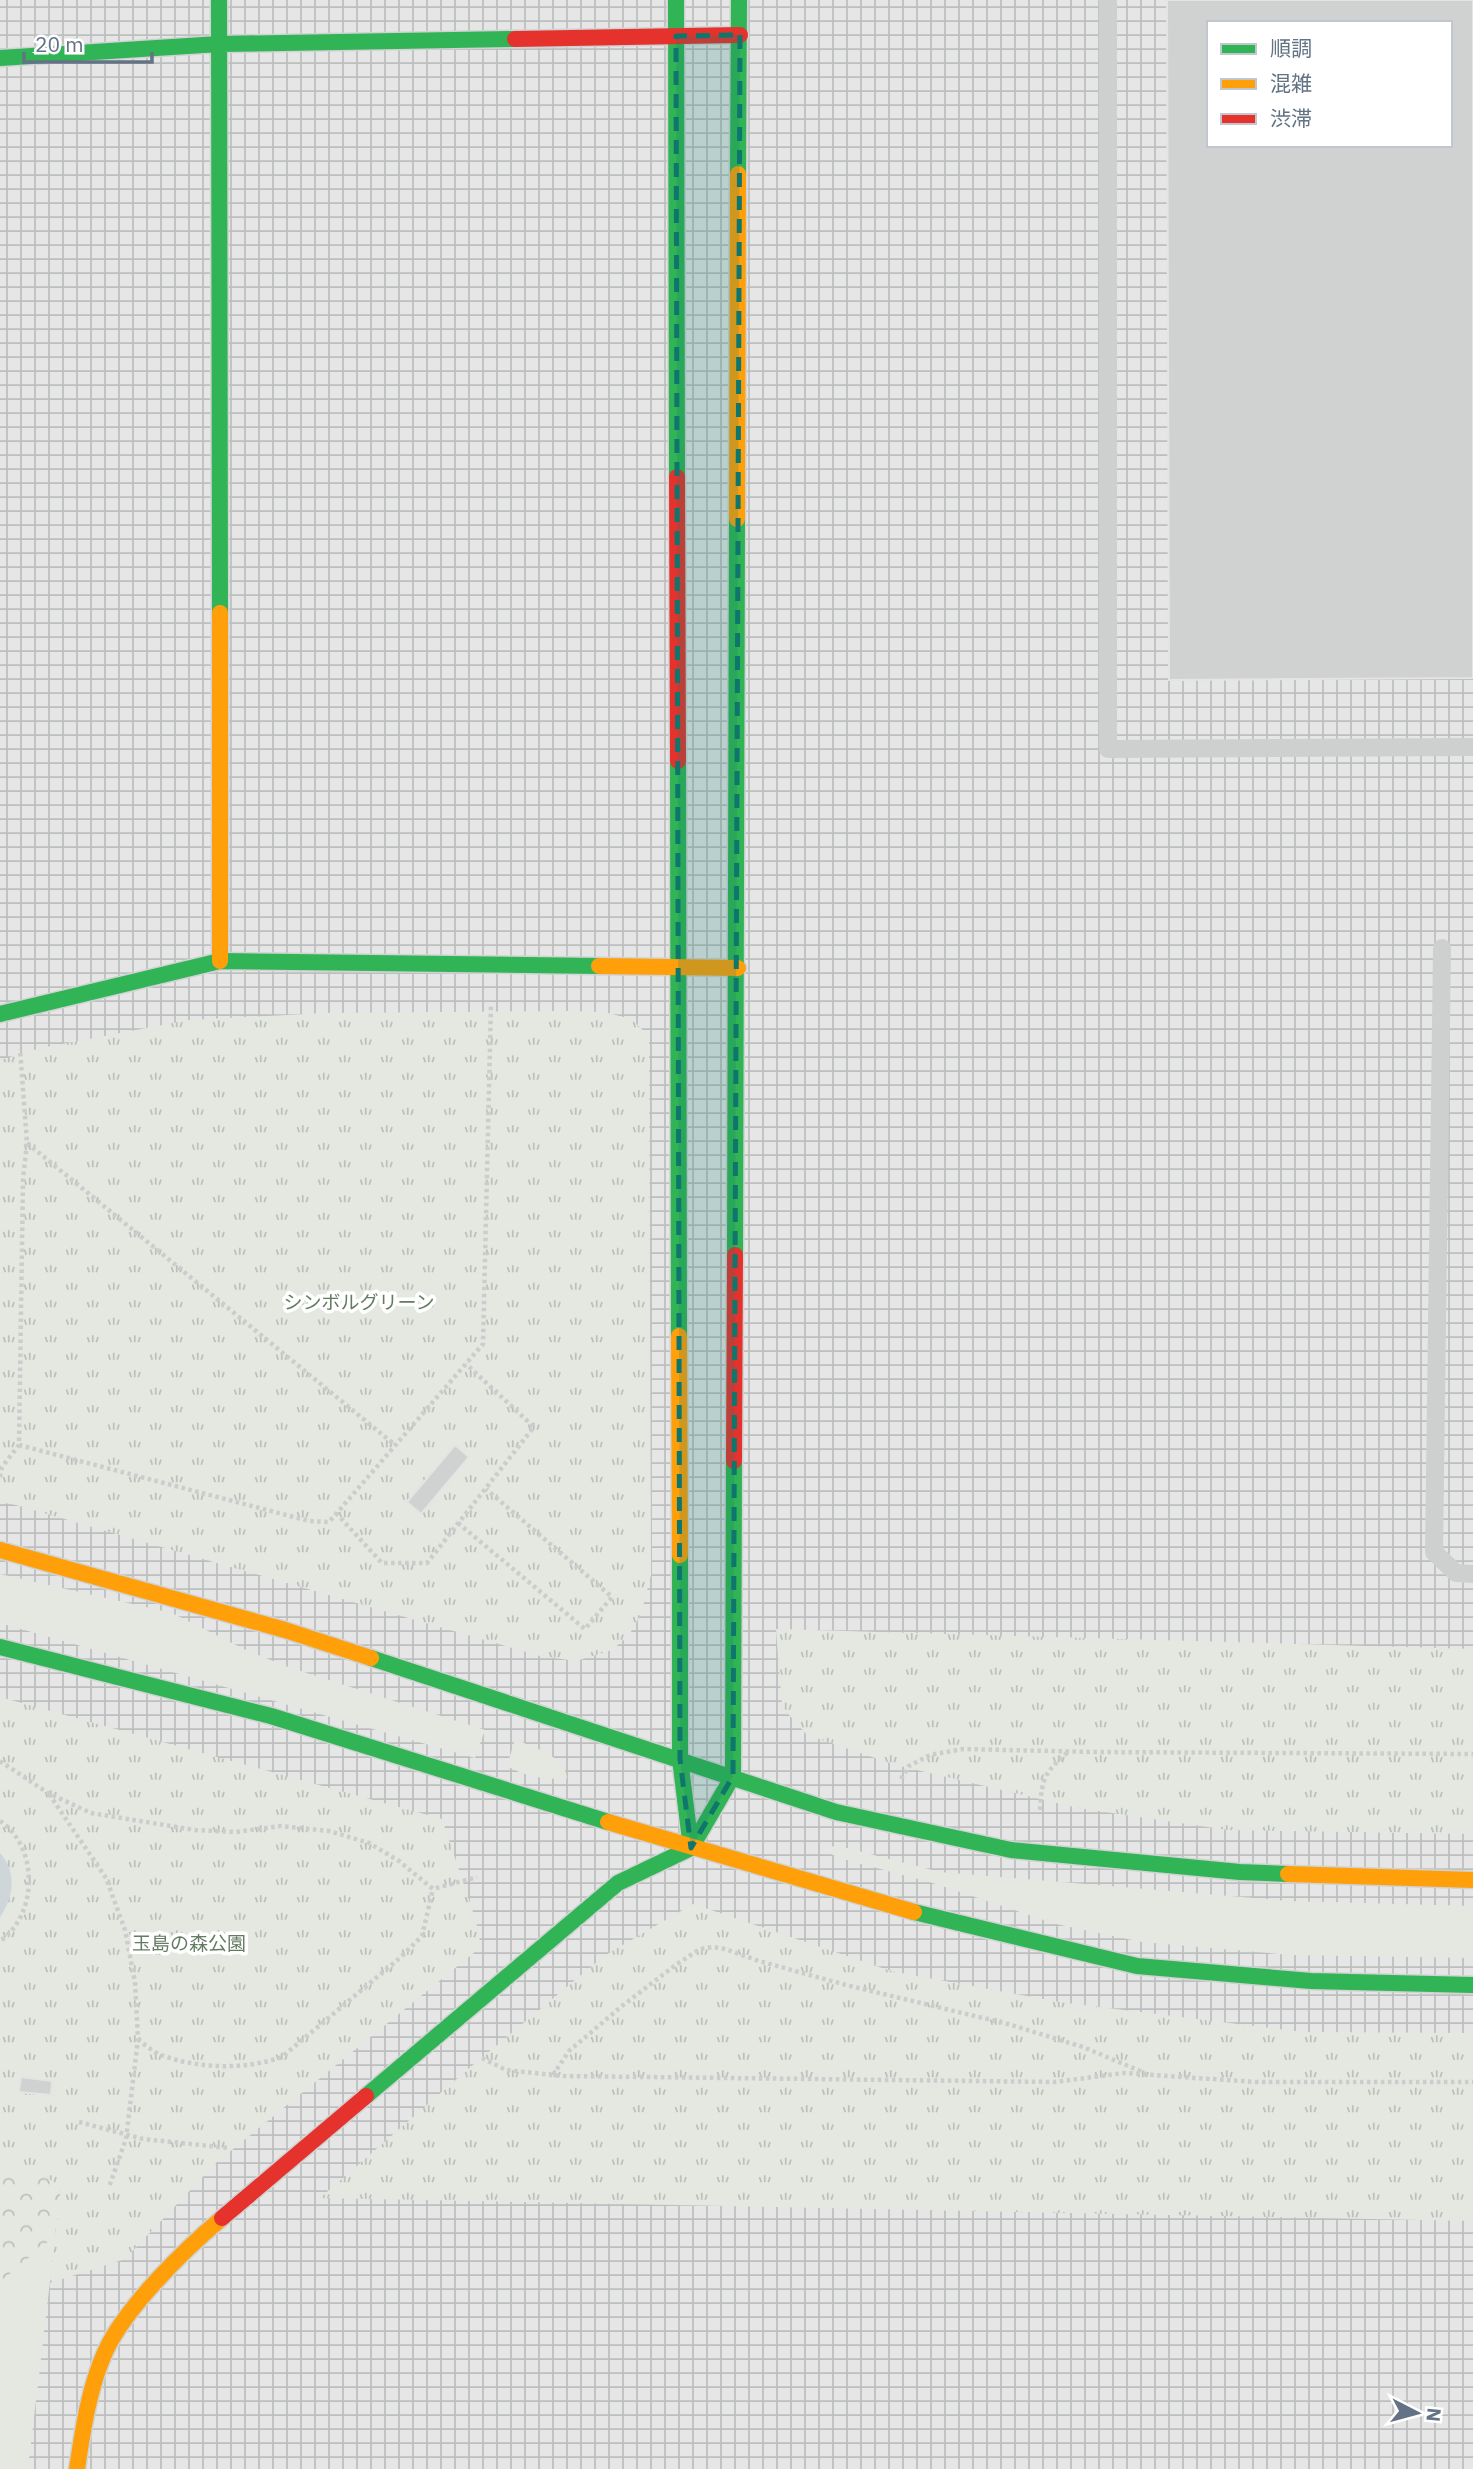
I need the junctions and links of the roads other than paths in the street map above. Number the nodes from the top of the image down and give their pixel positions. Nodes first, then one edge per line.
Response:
1 (219, 0) edge
2 (676, 0) edge
3 (739, 0) edge
4 (1108, 0) edge
5 (740, 35) junction
6 (676, 36) junction
7 (219, 44) junction
8 (0, 58) edge
9 (1473, 747) edge
10 (1442, 948) dead end
11 (220, 961) junction
12 (680, 967) junction
13 (738, 968) junction
14 (8, 1012) edge
15 (0, 1550) edge
16 (1473, 1574) edge
17 (0, 1647) edge
18 (680, 1759) junction
19 (733, 1776) junction
20 (691, 1848) junction
21 (1473, 1880) edge
22 (1473, 1985) edge
23 (77, 2469) edge

1 - 7 street
2 - 6 street
3 - 5 street
4 - 9 lane
5 - 6 street
5 - 13 street
6 - 7 street
6 - 12 street
7 - 8 street
7 - 11 street
10 - 16 lane
11 - 12 street
11 - 14 street
12 - 13 street
12 - 18 street
13 - 19 street
15 - 18 street
17 - 20 street
18 - 19 street
18 - 20 street
19 - 20 street
19 - 21 street
20 - 22 street
20 - 23 street

